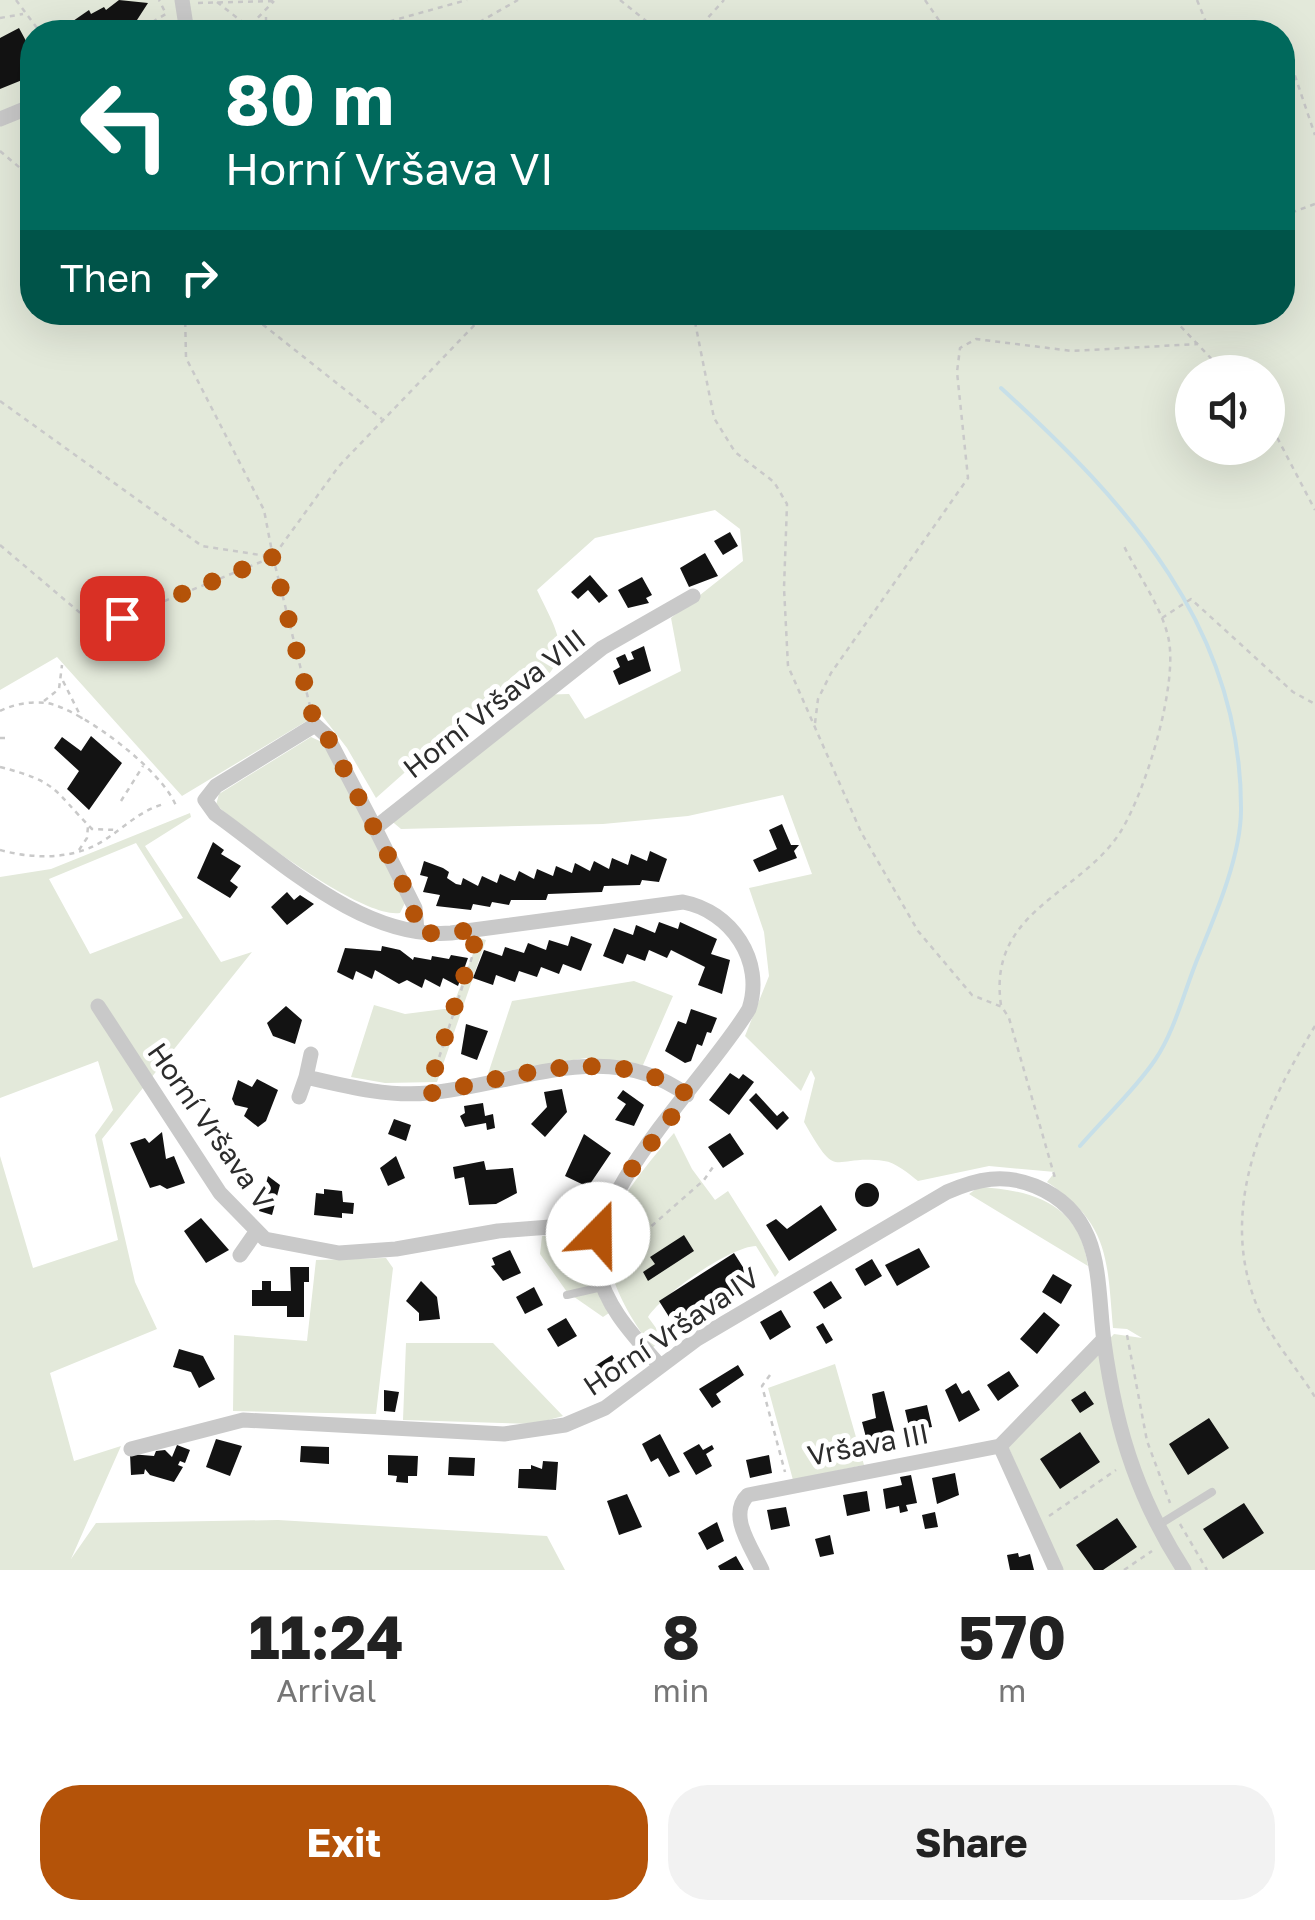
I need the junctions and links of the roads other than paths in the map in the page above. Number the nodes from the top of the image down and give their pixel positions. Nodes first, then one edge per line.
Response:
1 (693, 596) dead end
2 (376, 828) junction
3 (417, 932) junction
4 (98, 1006) dead end
5 (312, 1054) dead end
6 (306, 1077) junction
7 (688, 1095) junction
8 (298, 1098) dead end
9 (256, 1232) junction
10 (598, 1234) junction
11 (240, 1255) dead end
12 (601, 1280) junction
13 (567, 1296) dead end
14 (1104, 1340) junction
15 (660, 1366) junction
16 (1000, 1446) junction
17 (131, 1450) dead end
18 (1212, 1492) dead end
19 (1158, 1526) junction
20 (762, 1570) edge
21 (1056, 1570) edge
22 (1184, 1570) edge

1 - 2 street, Horní Vršava VIII
2 - 3 street
2 - 3 street
3 - 7 street
4 - 9 street, Horní Vršava V
5 - 6 street
6 - 7 street
6 - 8 street
7 - 10 street
9 - 10 street, Horní Vršava V
9 - 11 street
10 - 12 street
12 - 13 lane
12 - 15 street
14 - 15 street, Horní Vršava IV
14 - 16 street
14 - 19 street
15 - 17 street, Horní Vršava IV
16 - 20 street, Vršava III
16 - 21 street
18 - 19 lane
19 - 22 street

